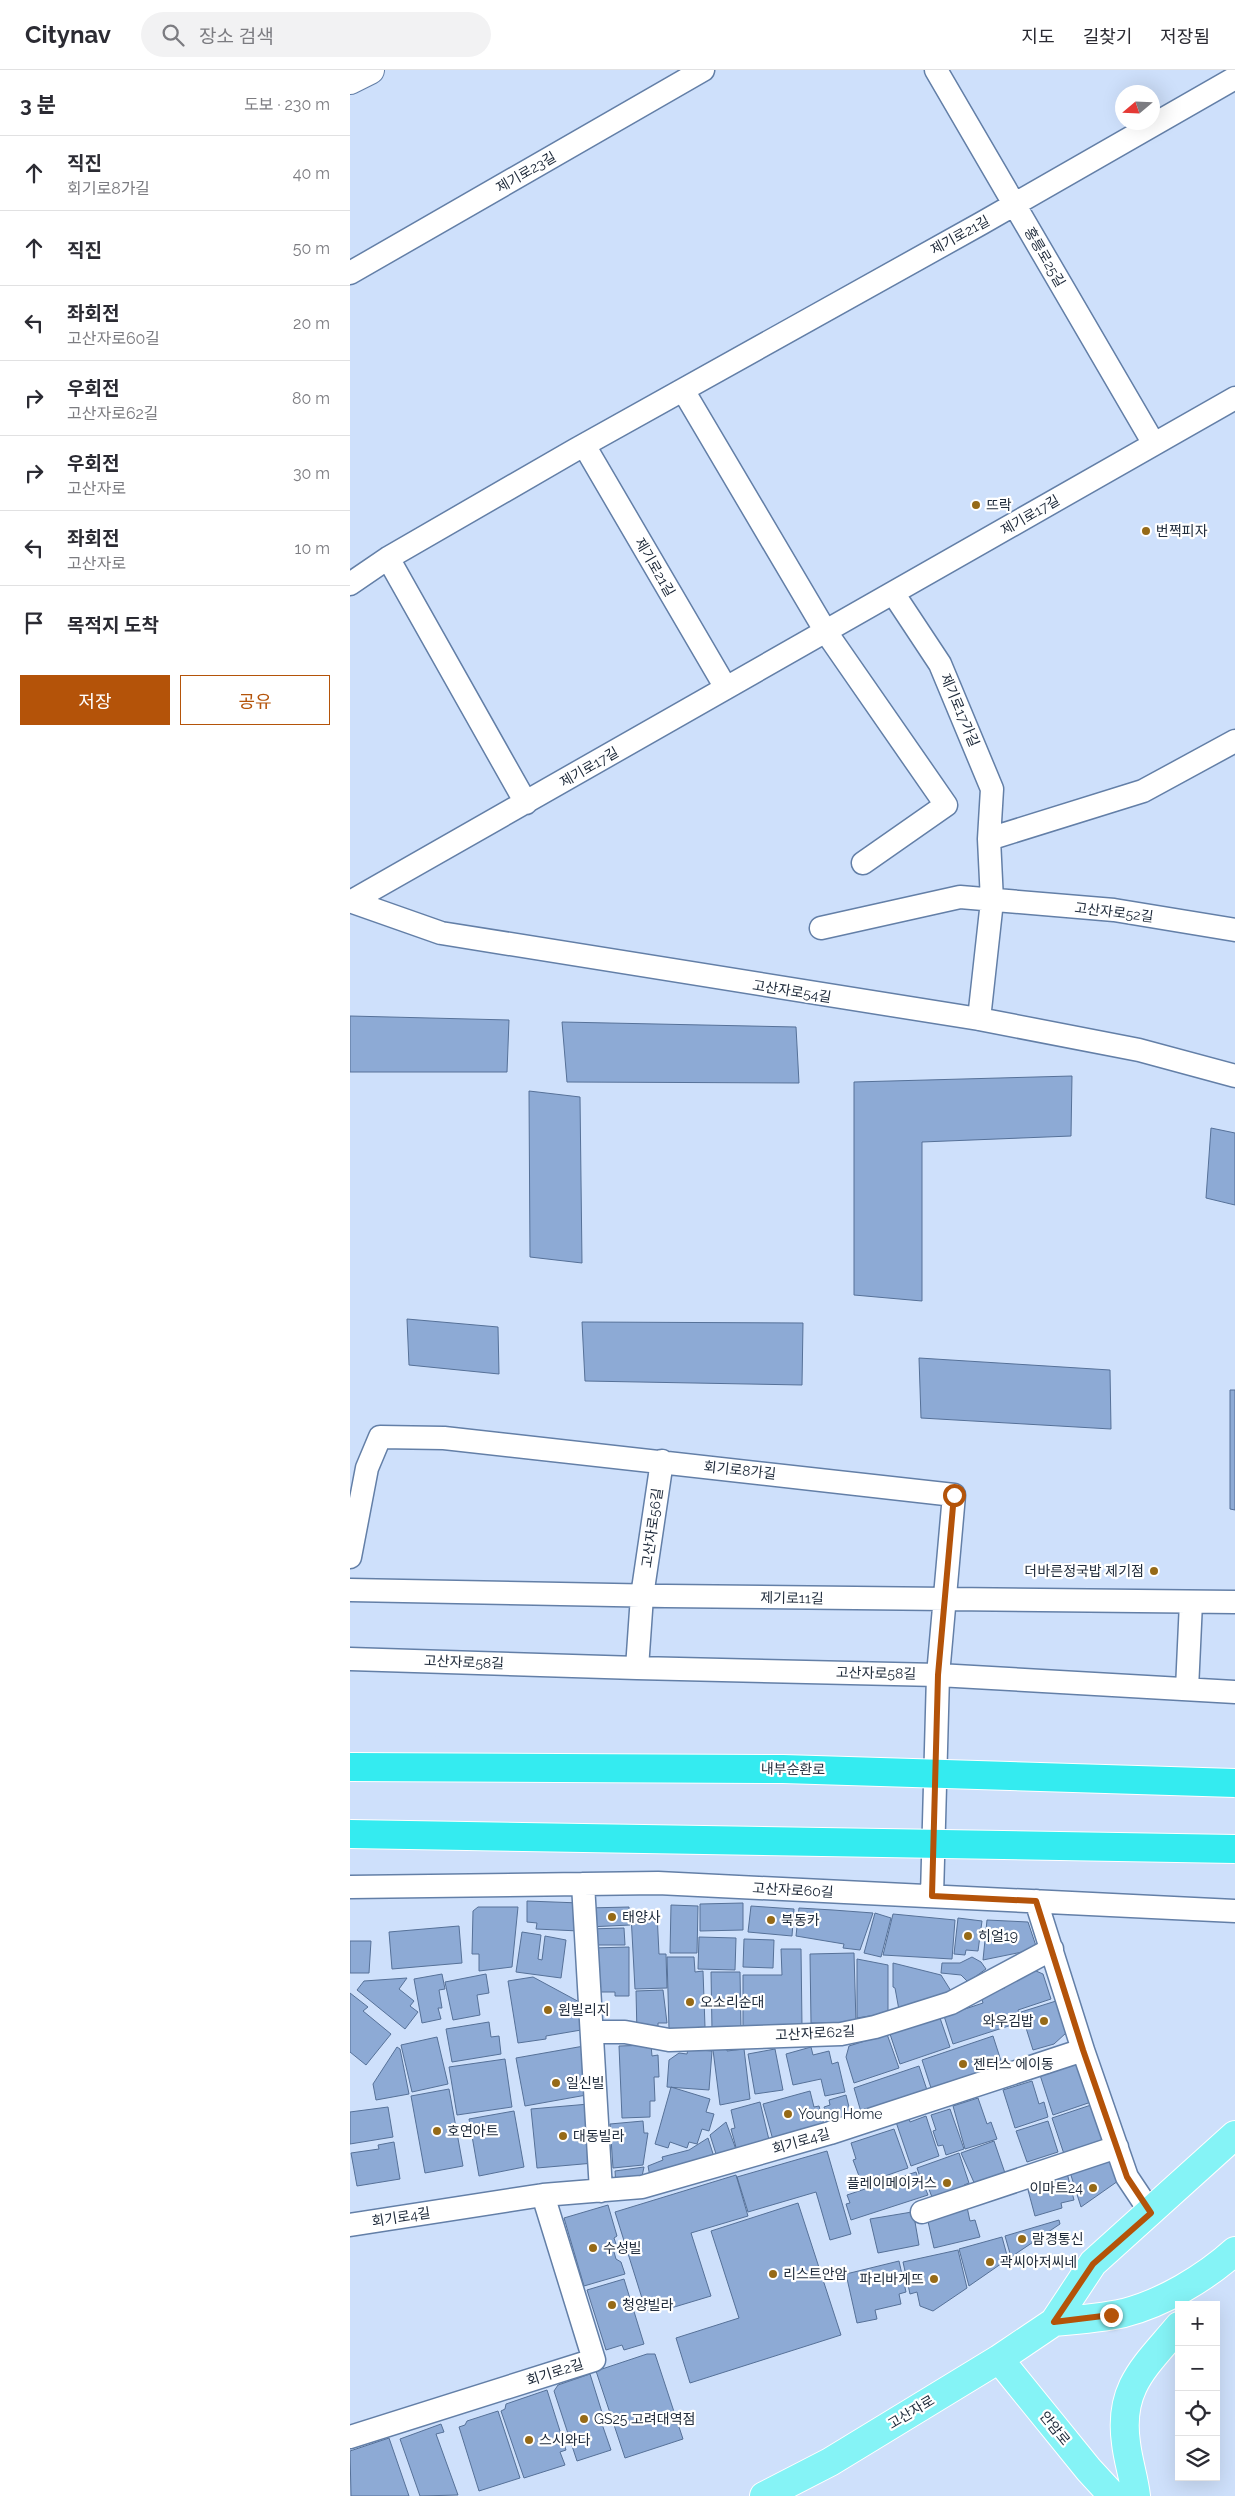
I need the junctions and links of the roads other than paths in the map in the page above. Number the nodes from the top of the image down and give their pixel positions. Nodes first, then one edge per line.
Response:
1 (370, 70) edge
2 (703, 70) edge
3 (936, 70) edge
4 (1235, 78) edge
5 (350, 80) edge
6 (1014, 205) junction
7 (350, 273) edge
8 (683, 390) junction
9 (1235, 398) edge
10 (1154, 444) junction
11 (584, 445) junction
12 (388, 558) junction
13 (350, 584) edge
14 (893, 594) junction
15 (826, 632) junction
16 (726, 688) junction
17 (1235, 741) edge
18 (526, 803) junction
19 (989, 839) junction
20 (863, 863) dead end
21 (992, 901) junction
22 (351, 902) edge
23 (820, 928) dead end
24 (1235, 930) edge
25 (980, 1019) junction
26 (1235, 1076) edge
27 (662, 1461) junction
28 (358, 1468) edge
29 (350, 1557) edge
30 (350, 1590) edge
31 (642, 1596) junction
32 (943, 1599) junction
33 (1191, 1602) junction
34 (1235, 1602) edge
35 (350, 1659) edge
36 (637, 1668) junction
37 (938, 1675) junction
38 (1187, 1689) junction
39 (1235, 1692) edge
40 (350, 1767) edge
41 (1235, 1783) edge
42 (350, 1834) edge
43 (1235, 1849) edge
44 (583, 1884) junction
45 (350, 1887) edge
46 (932, 1889) junction
47 (1036, 1901) junction
48 (1235, 1911) edge
49 (1052, 1949) junction
50 (592, 2032) junction
51 (1083, 2050) junction
52 (1235, 2135) edge
53 (1117, 2147) junction
54 (601, 2191) junction
55 (543, 2195) junction
56 (922, 2212) dead end
57 (1151, 2213) junction
58 (350, 2225) edge
59 (1235, 2251) edge
60 (1186, 2296) edge
61 (1054, 2322) junction
62 (1175, 2331) edge
63 (999, 2359) junction
64 (350, 2437) edge
65 (764, 2496) edge
66 (1113, 2496) edge
67 (1136, 2496) edge

1 - 5 main road
2 - 7 street, 제기로23길
3 - 6 street, 홍릉로25길
4 - 6 street, 제기로21길
6 - 8 street, 제기로21길
6 - 10 street, 홍릉로25길
8 - 11 street, 제기로21길
8 - 15 street
9 - 10 street, 제기로17길
10 - 14 street, 제기로17길
11 - 12 street, 제기로21길
11 - 16 street, 제기로21길
12 - 13 street, 제기로21길
12 - 18 street
14 - 15 street, 제기로17길
14 - 19 street, 제기로17가길
15 - 16 street, 제기로17길
15 - 20 street
16 - 18 street, 제기로17길
17 - 19 street
18 - 22 street, 제기로17길
19 - 21 street, 제기로17가길
21 - 23 street, 고산자로52길
21 - 24 street, 고산자로52길
21 - 25 street
22 - 25 street, 고산자로54길
25 - 26 street, 고산자로54길
27 - 28 street, 회기로8가길
27 - 31 street, 고산자로56길
27 - 32 street, 회기로8가길
28 - 29 street, 회기로8가길
30 - 31 street, 제기로11길
31 - 32 street, 제기로11길
31 - 36 street
32 - 33 street, 제기로11길
32 - 37 street, 회기로8가길
33 - 34 street, 제기로11길
33 - 38 street
35 - 36 street, 고산자로58길
36 - 37 street, 고산자로58길
37 - 38 street, 고산자로58길
37 - 46 street, 회기로8가길, bridge
38 - 39 street, 고산자로58길
40 - 41 highway, 내부순환로, bridge
42 - 43 highway, bridge
44 - 45 street, 고산자로60길
44 - 46 street, 고산자로60길
44 - 50 street
46 - 47 street, 고산자로60길
47 - 48 street, 고산자로60길
47 - 49 street
49 - 50 street, 고산자로62길
49 - 51 street
50 - 54 street
51 - 53 street
51 - 54 street, 회기로4길
52 - 57 main road, 고산자로
53 - 56 street
53 - 57 street
54 - 55 street, 회기로4길
55 - 58 street, 회기로4길
55 - 64 street, 회기로2길
57 - 61 main road, 고산자로
59 - 60 main road, 고산자로
60 - 61 main road, 고산자로
61 - 63 main road, 고산자로
62 - 67 main road
63 - 65 main road, 고산자로
63 - 66 main road, 안암로

